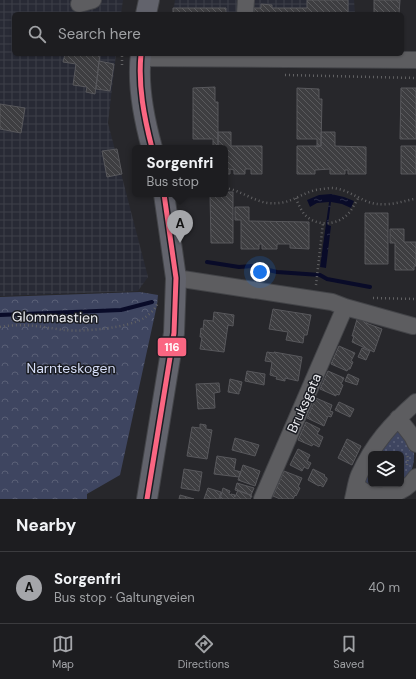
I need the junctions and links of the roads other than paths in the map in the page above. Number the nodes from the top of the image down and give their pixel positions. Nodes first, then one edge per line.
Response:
1 (246, 0) edge
2 (245, 12) edge
3 (131, 56) edge
4 (245, 56) edge
5 (416, 60) edge
6 (151, 145) edge
7 (164, 197) edge
8 (176, 278) junction
9 (346, 307) junction
10 (413, 326) dead end
11 (416, 402) edge
12 (398, 418) junction
13 (412, 448) edge
14 (410, 473) edge
15 (355, 492) edge
16 (146, 499) edge
17 (262, 499) edge

1 - 2 street
3 - 4 street
3 - 6 main road
4 - 5 street
7 - 8 main road
8 - 9 street
8 - 16 main road
9 - 10 street
9 - 17 street, Bruksgata
11 - 12 street
12 - 13 street
12 - 15 street
14 - 15 street

